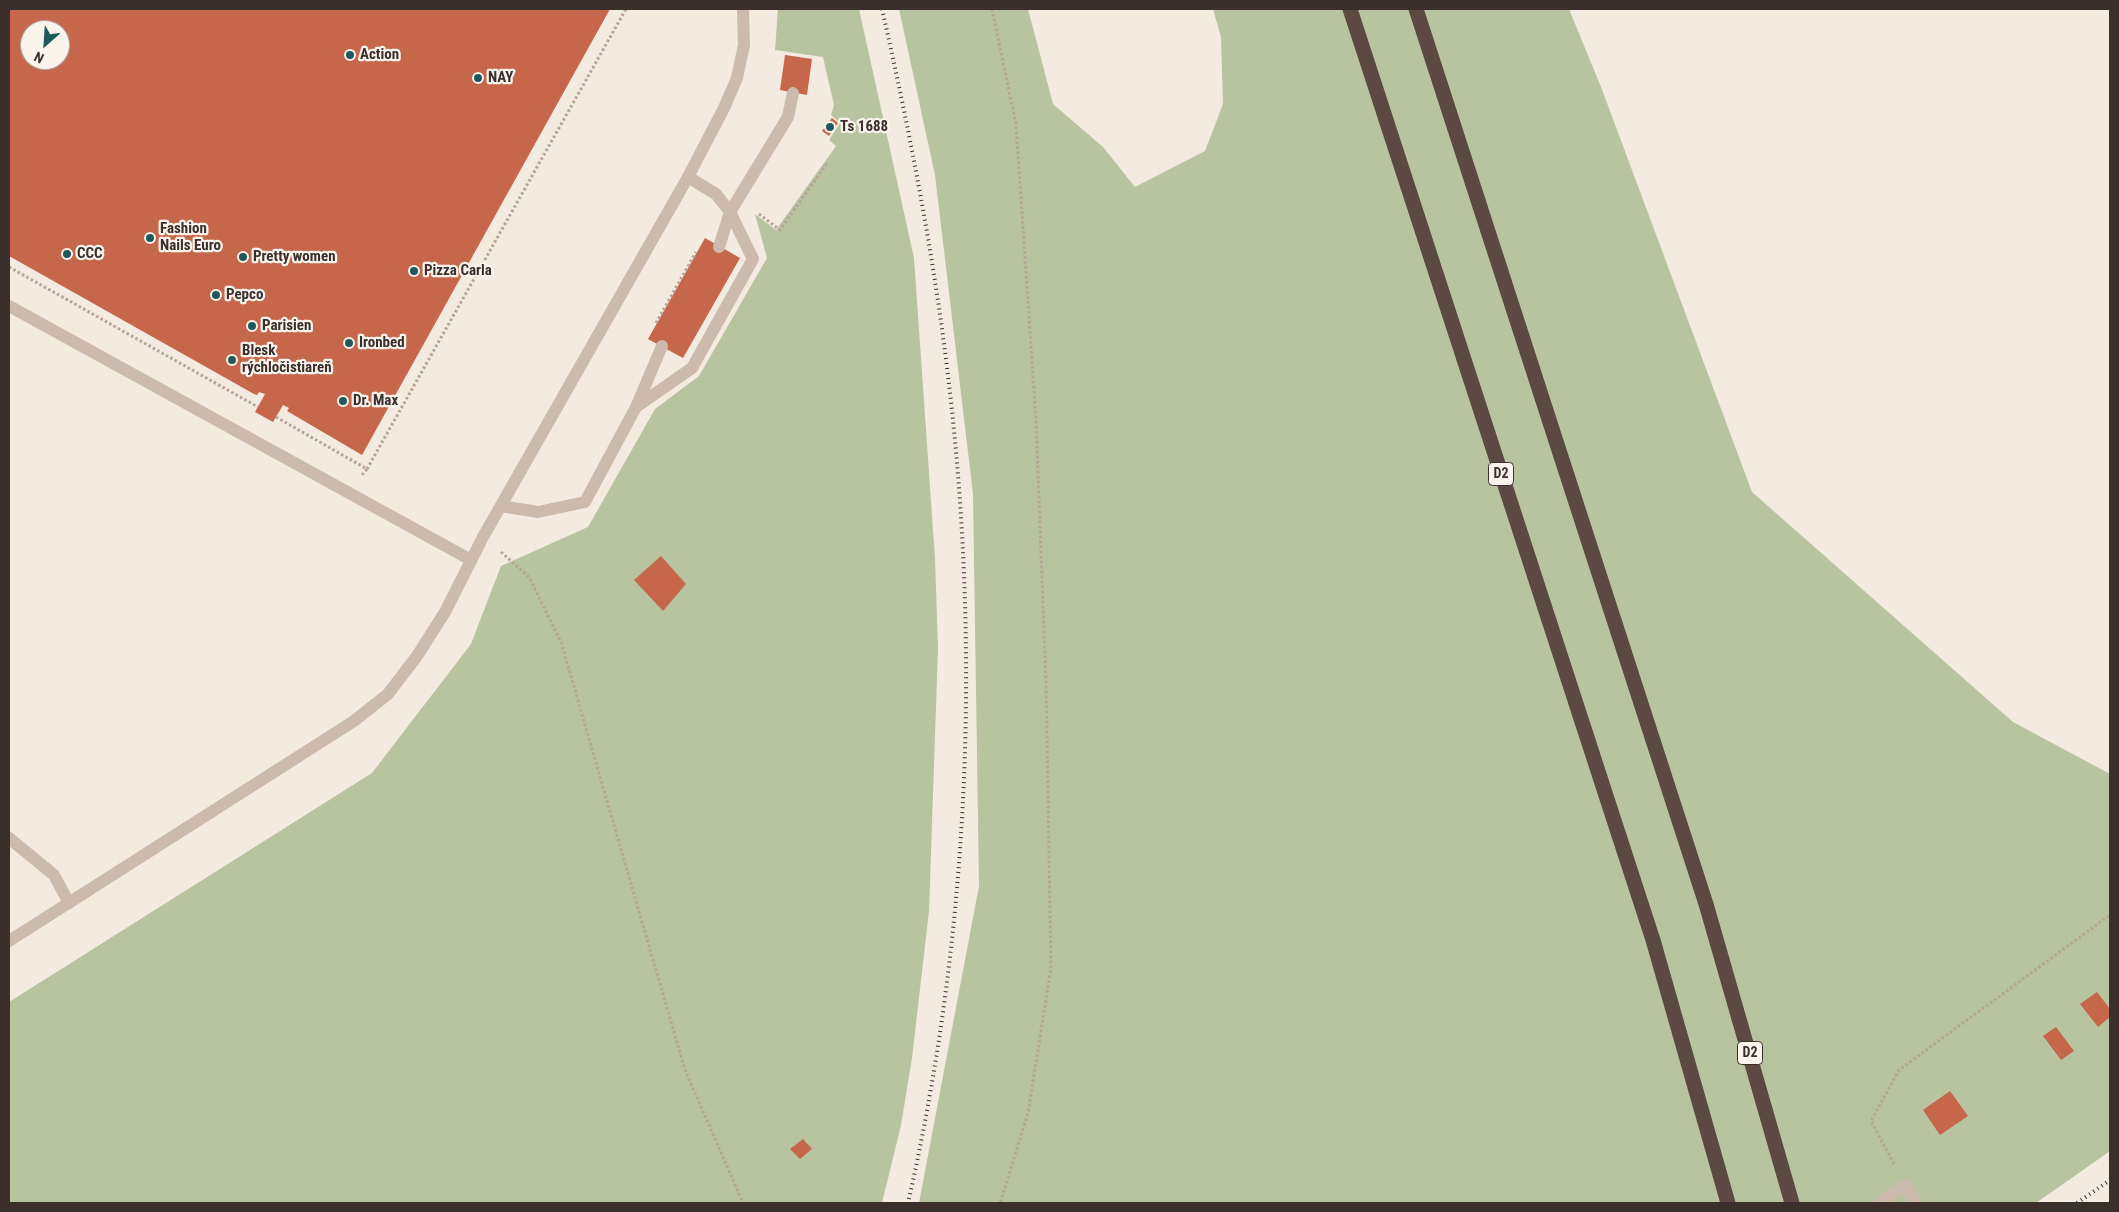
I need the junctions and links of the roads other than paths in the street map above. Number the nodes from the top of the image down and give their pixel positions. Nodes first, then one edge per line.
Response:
1 (743, 9) edge
2 (1350, 9) edge
3 (1416, 9) edge
4 (793, 92) dead end
5 (688, 177) junction
6 (730, 212) junction
7 (720, 246) dead end
8 (9, 306) edge
9 (662, 346) dead end
10 (636, 406) junction
11 (501, 506) junction
12 (471, 560) junction
13 (9, 838) edge
14 (69, 903) junction
15 (9, 941) edge
16 (1728, 1203) edge
17 (1792, 1203) edge
18 (1879, 1203) edge
19 (1916, 1203) edge

1 - 5 street
2 - 16 highway, D2
3 - 17 highway, D2
4 - 6 street
5 - 6 street
5 - 11 street
6 - 7 street
6 - 10 street
8 - 12 street
9 - 10 street
10 - 11 street
11 - 12 street
12 - 14 street
13 - 14 street
14 - 15 street
18 - 19 street

